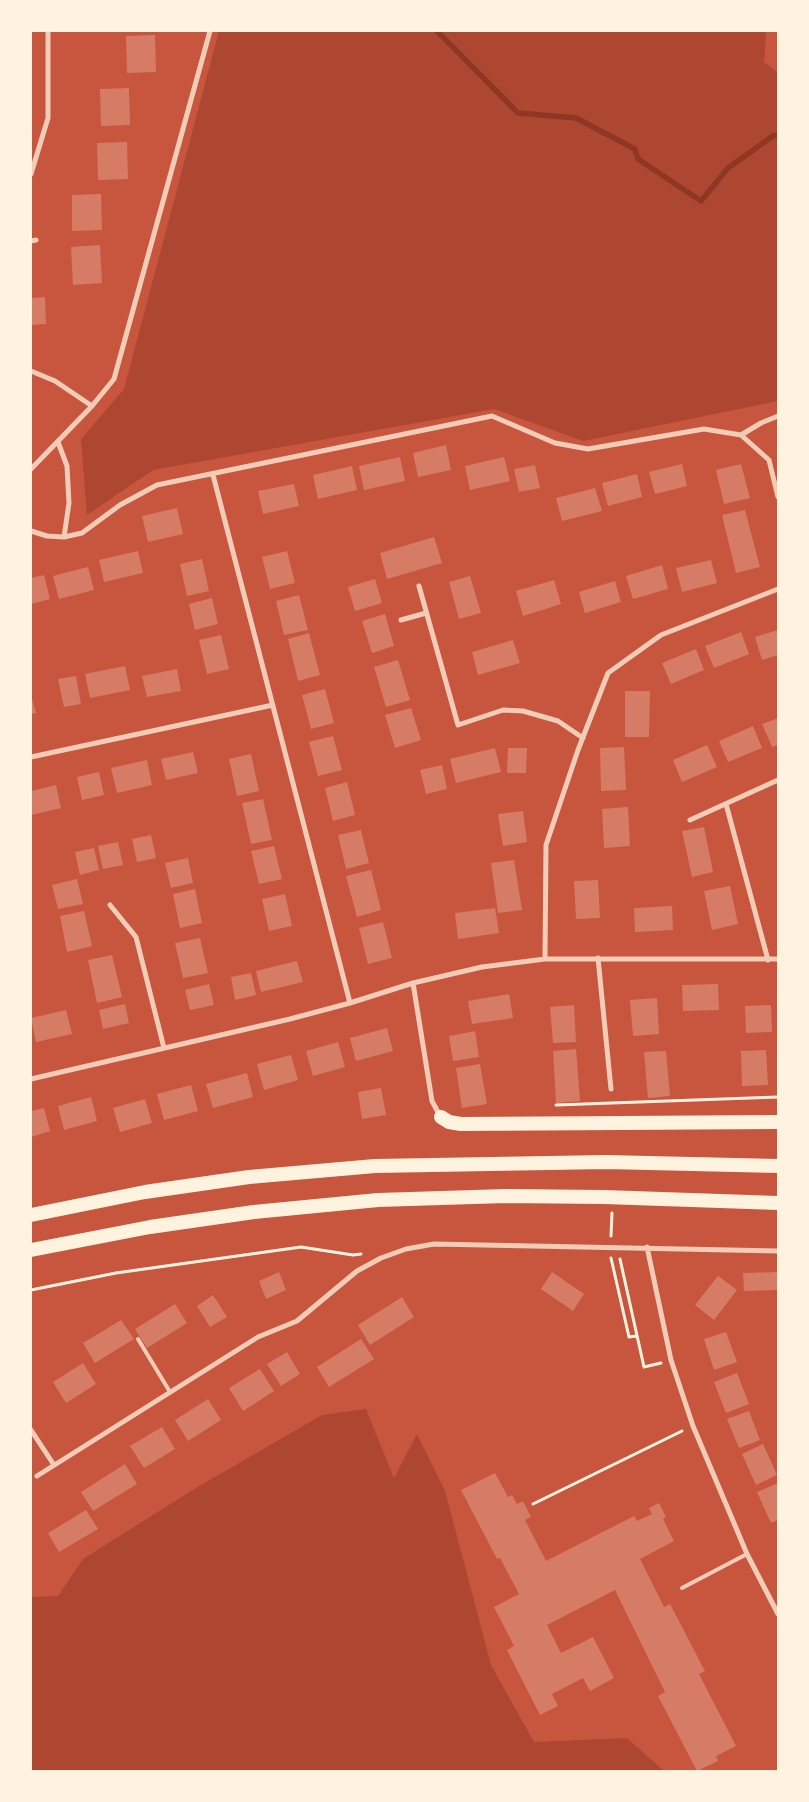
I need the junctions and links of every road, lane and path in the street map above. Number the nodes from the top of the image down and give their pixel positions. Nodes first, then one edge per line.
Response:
1 (48, 31) edge
2 (210, 31) edge
3 (31, 174) edge
4 (31, 371) edge
5 (92, 406) junction
6 (778, 416) edge
7 (741, 435) junction
8 (58, 442) junction
9 (31, 468) edge
10 (213, 475) junction
11 (778, 498) edge
12 (31, 531) edge
13 (64, 537) junction
14 (419, 586) dead end
15 (778, 589) edge
16 (426, 613) junction
17 (401, 620) dead end
18 (273, 704) junction
19 (583, 738) junction
20 (31, 757) edge
21 (778, 780) edge
22 (726, 804) junction
23 (690, 820) dead end
24 (110, 905) dead end
25 (598, 958) junction
26 (545, 959) junction
27 (768, 960) junction
28 (778, 960) edge
29 (413, 983) junction
30 (350, 1003) junction
31 (164, 1048) junction
32 (31, 1079) edge
33 (610, 1088) dead end
34 (778, 1097) edge
35 (550, 1106) dead end
36 (441, 1117) joint
37 (778, 1122) edge
38 (778, 1166) edge
39 (778, 1203) edge
40 (31, 1215) edge
41 (618, 1246) junction
42 (647, 1247) junction
43 (31, 1250) edge
44 (778, 1251) edge
45 (370, 1253) dead end
46 (611, 1263) dead end
47 (31, 1290) edge
48 (636, 1336) junction
49 (138, 1340) dead end
50 (644, 1367) dead end
51 (170, 1392) junction
52 (693, 1426) junction
53 (31, 1430) edge
54 (54, 1465) junction
55 (37, 1476) dead end
56 (533, 1504) dead end
57 (747, 1554) junction
58 (682, 1588) dead end
59 (778, 1614) edge

1 - 3 street
2 - 5 street
4 - 5 street
5 - 8 street
6 - 7 street
7 - 10 street
7 - 11 street
8 - 9 street
8 - 13 street
10 - 13 street
10 - 18 street
12 - 13 street
14 - 16 street
15 - 19 street
16 - 17 street
16 - 19 street
18 - 20 street
18 - 30 street
19 - 26 street
21 - 22 street
22 - 23 street
22 - 27 street
24 - 31 street
25 - 26 street
25 - 27 street
25 - 33 street
26 - 29 street
27 - 28 street
29 - 30 street
29 - 36 street
30 - 31 street
31 - 32 street
34 - 35 path
36 - 37 highway
38 - 40 highway
39 - 43 highway
41 - 42 street
41 - 48 path
41 - 51 street
42 - 44 street
42 - 52 street
45 - 47 path
46 - 48 path
48 - 50 path
49 - 51 lane
51 - 54 street
52 - 56 path
52 - 57 street
53 - 54 street
54 - 55 street
57 - 58 lane
57 - 59 street

